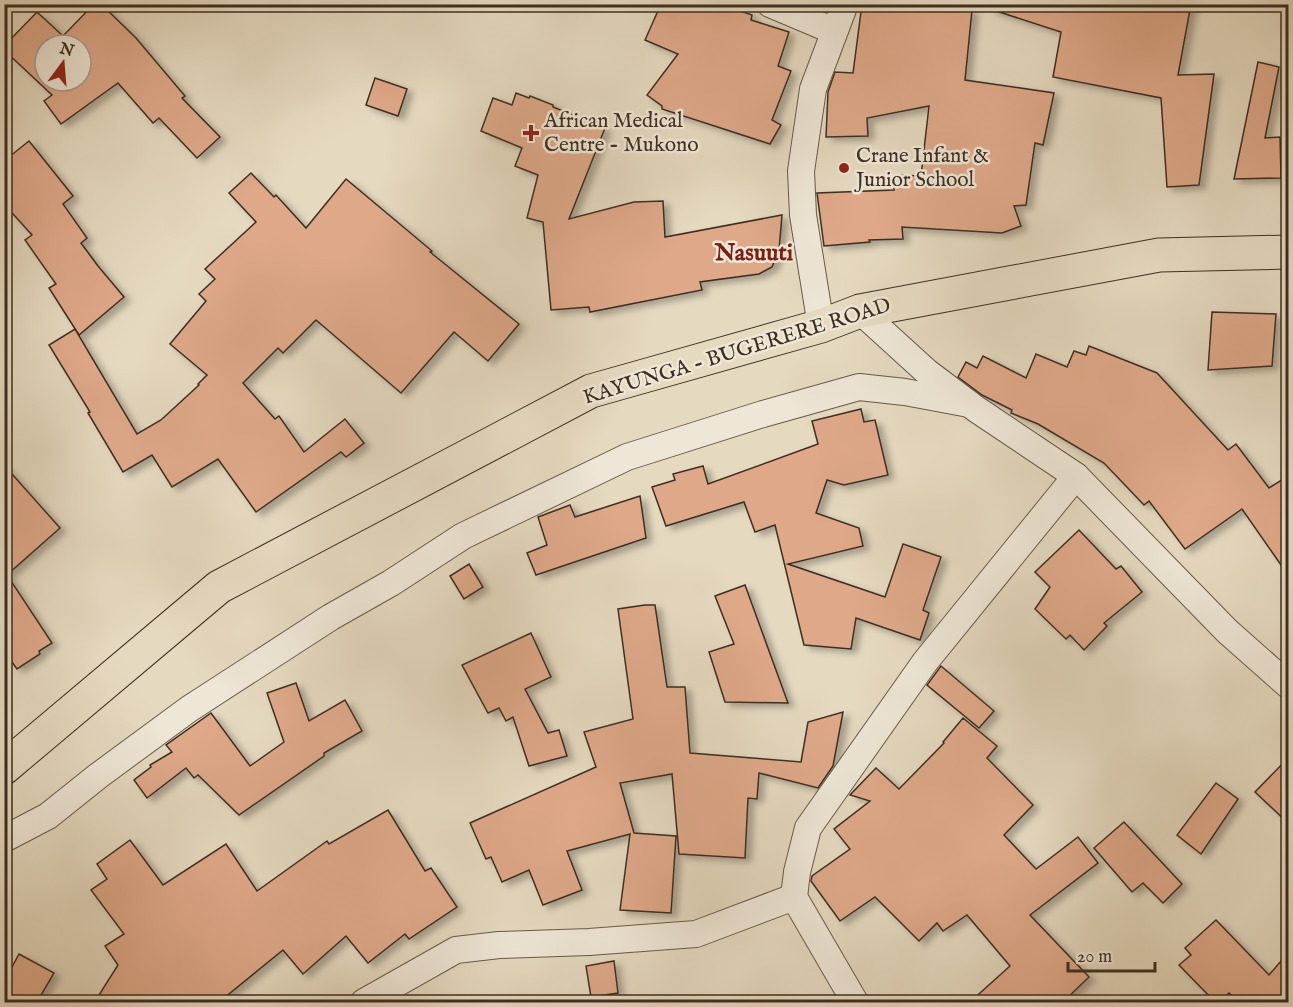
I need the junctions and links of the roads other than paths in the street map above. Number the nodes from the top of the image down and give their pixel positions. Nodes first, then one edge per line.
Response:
1 (770, 4) edge
2 (845, 4) edge
3 (834, 31) junction
4 (1288, 252) edge
5 (860, 311) junction
6 (821, 326) junction
7 (969, 404) junction
8 (1076, 477) junction
9 (1288, 685) edge
10 (4, 768) edge
11 (4, 839) edge
12 (794, 897) junction
13 (364, 1002) edge
14 (855, 1002) edge

1 - 3 street
2 - 3 street
3 - 6 street
4 - 5 main road, KAYUNGA - BUGERERE ROAD
5 - 6 main road, KAYUNGA - BUGERERE ROAD
5 - 7 street
6 - 10 main road, KAYUNGA - BUGERERE ROAD
7 - 8 street
7 - 11 street
8 - 9 street
8 - 12 street
12 - 13 street
12 - 14 street

